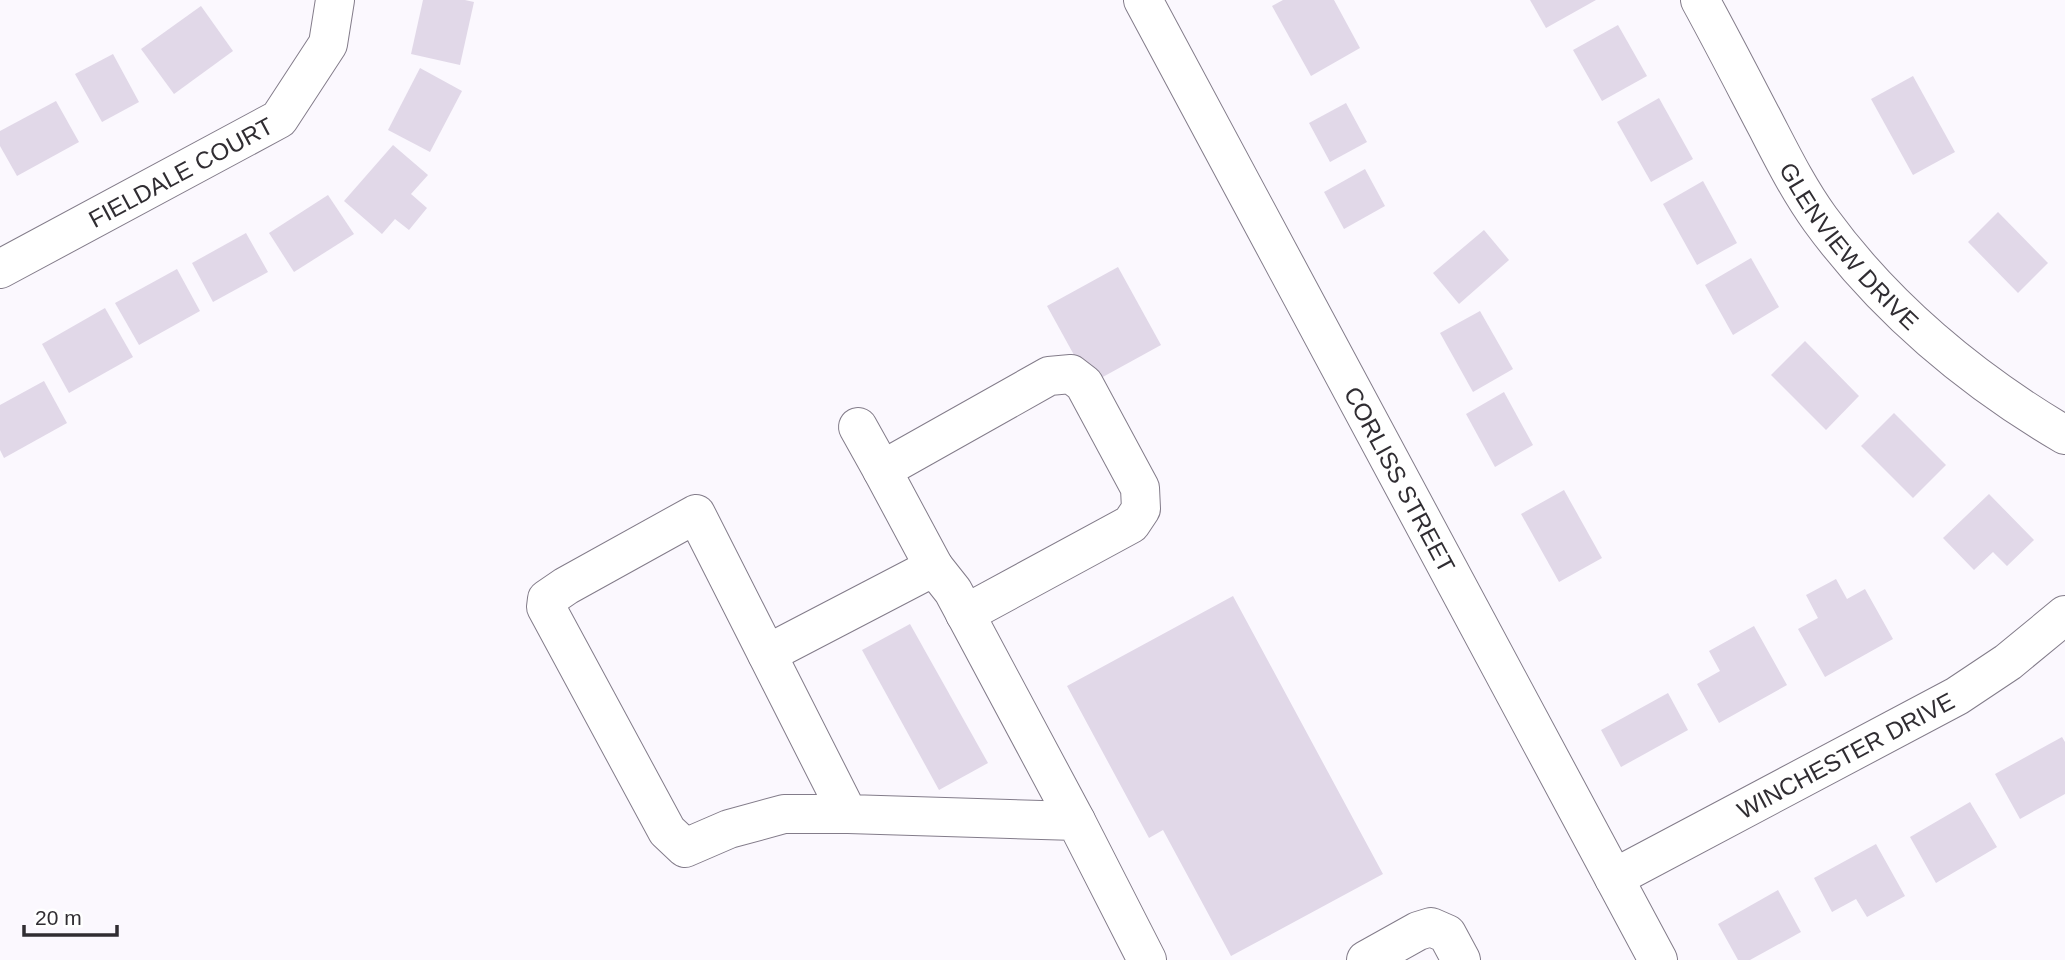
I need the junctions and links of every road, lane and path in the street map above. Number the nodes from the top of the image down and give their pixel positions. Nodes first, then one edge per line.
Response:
1 (335, 0) edge
2 (1143, 0) edge
3 (1700, 0) edge
4 (0, 269) edge
5 (858, 427) dead end
6 (2065, 435) edge
7 (882, 470) junction
8 (934, 567) junction
9 (965, 614) junction
10 (2065, 615) edge
11 (767, 654) junction
12 (848, 814) junction
13 (1076, 821) junction
14 (1614, 878) junction
15 (1147, 960) edge
16 (1366, 960) edge
17 (1461, 960) edge
18 (1658, 960) edge

1 - 4 street, FIELDALE COURT
2 - 14 street, CORLISS STREET
3 - 6 street, GLENVIEW DRIVE
5 - 7 street
7 - 8 street
7 - 9 street
8 - 9 street
8 - 11 street
9 - 13 street
10 - 14 street, WINCHESTER DRIVE
11 - 12 street
11 - 12 street
12 - 13 street
13 - 15 street
14 - 18 street, CORLISS STREET
16 - 17 street

